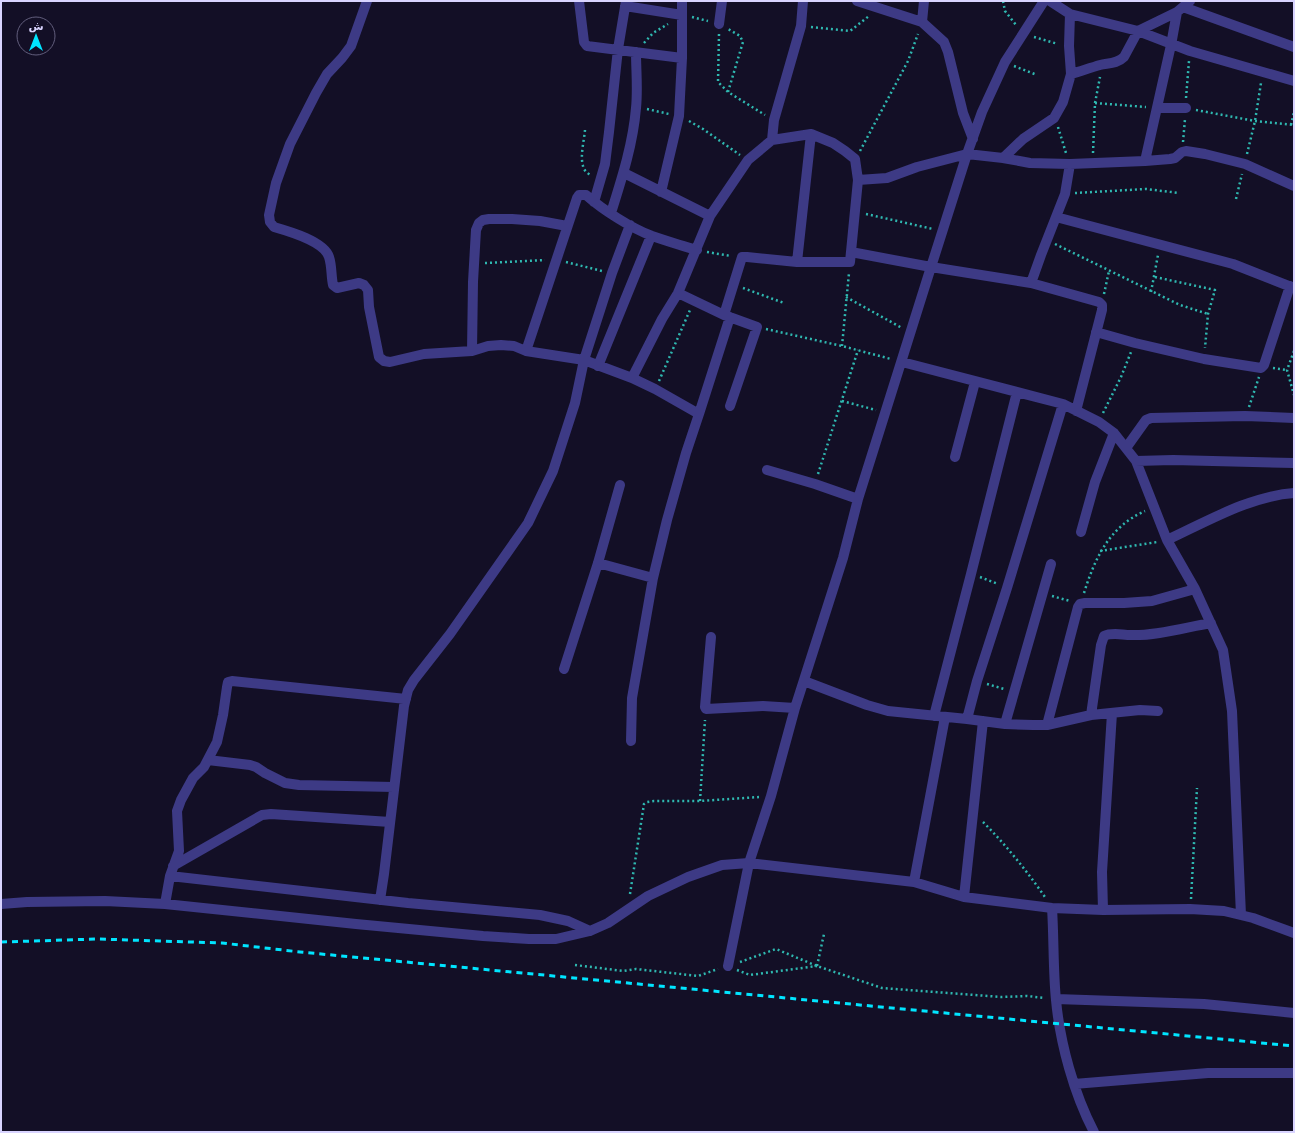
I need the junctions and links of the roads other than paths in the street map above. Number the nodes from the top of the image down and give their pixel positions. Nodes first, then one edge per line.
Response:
1 (368, 1) edge
2 (579, 1) edge
3 (682, 1) edge
4 (722, 1) edge
5 (803, 1) edge
6 (857, 1) edge
7 (924, 1) edge
8 (1044, 1) edge
9 (1050, 1) edge
10 (625, 3) edge
11 (1183, 7) edge
12 (1070, 14) junction
13 (682, 15) junction
14 (922, 22) junction
15 (719, 24) road end
16 (1138, 31) junction
17 (1171, 44) junction
18 (1294, 47) edge
19 (618, 49) junction
20 (636, 52) junction
21 (682, 58) junction
22 (1071, 74) junction
23 (1294, 81) edge
24 (1157, 108) junction
25 (1186, 108) road end
26 (811, 134) junction
27 (973, 139) junction
28 (772, 140) junction
29 (967, 154) junction
30 (1003, 158) junction
31 (1145, 161) junction
32 (1070, 164) junction
33 (624, 173) junction
34 (858, 180) junction
35 (1294, 186) edge
36 (661, 192) junction
37 (594, 202) junction
38 (611, 213) junction
39 (710, 216) junction
40 (1056, 217) junction
41 (630, 225) junction
42 (567, 226) junction
43 (651, 236) junction
44 (696, 250) junction
45 (851, 257) junction
46 (797, 262) junction
47 (931, 267) junction
48 (1031, 283) junction
49 (1292, 287) edge
50 (678, 293) junction
51 (727, 316) junction
52 (1096, 332) junction
53 (472, 351) junction
54 (526, 351) junction
55 (584, 360) junction
56 (902, 362) junction
57 (598, 366) junction
58 (632, 378) junction
59 (975, 382) junction
60 (1018, 392) junction
61 (1063, 404) junction
62 (730, 406) dead end
63 (1076, 411) junction
64 (699, 414) junction
65 (1294, 418) edge
66 (1114, 433) junction
67 (1126, 448) junction
68 (955, 457) dead end
69 (1136, 461) junction
70 (1294, 463) edge
71 (767, 470) dead end
72 (620, 485) dead end
73 (1294, 493) edge
74 (858, 499) junction
75 (1081, 532) dead end
76 (1167, 540) junction
77 (598, 564) junction
78 (1051, 564) dead end
79 (653, 578) junction
80 (1195, 589) junction
81 (1211, 623) junction
82 (711, 637) dead end
83 (564, 669) dead end
84 (804, 681) junction
85 (406, 699) junction
86 (795, 708) junction
87 (1158, 710) dead end
88 (1112, 713) junction
89 (1091, 715) junction
90 (934, 716) junction
91 (945, 717) junction
92 (968, 719) junction
93 (983, 721) junction
94 (1005, 724) junction
95 (1046, 725) junction
96 (631, 741) dead end
97 (208, 760) junction
98 (394, 787) junction
99 (390, 822) junction
100 (749, 863) junction
101 (174, 866) junction
102 (170, 876) junction
103 (914, 882) junction
104 (964, 897) junction
105 (380, 900) junction
106 (1, 904) edge
107 (165, 904) junction
108 (1052, 908) junction
109 (1103, 910) junction
110 (1241, 916) junction
111 (590, 932) junction
112 (1294, 933) edge
113 (728, 966) road end
114 (1056, 999) junction
115 (1294, 1013) edge
116 (1294, 1073) edge
117 (1074, 1084) junction
118 (1094, 1132) edge

1 - 53 street
2 - 19 street
3 - 13 street
4 - 15 street
5 - 28 street
6 - 14 street
7 - 14 street
8 - 27 street
9 - 12 street
10 - 13 street
10 - 19 street
11 - 16 street
11 - 17 street
11 - 18 street
12 - 16 street
12 - 22 street
13 - 21 street
14 - 27 street
16 - 17 street
16 - 22 street
17 - 23 street
17 - 24 street
19 - 20 street
19 - 37 street
20 - 21 street
20 - 33 street
21 - 36 street
22 - 30 street
24 - 25 street
24 - 31 street
26 - 28 street
26 - 34 street
26 - 46 street
27 - 29 street
28 - 39 street
29 - 30 street
29 - 34 street
29 - 47 street
30 - 32 street
31 - 32 street
31 - 35 street
32 - 40 street
33 - 36 street
33 - 38 street
34 - 45 street
36 - 39 street
37 - 38 street
37 - 42 street
38 - 41 street
39 - 44 street
40 - 48 street
40 - 49 street
41 - 43 street
41 - 55 street
42 - 53 street
42 - 54 street
43 - 44 street
43 - 57 street
44 - 50 street
45 - 46 street
45 - 47 street
46 - 51 street
47 - 48 street
47 - 56 street
48 - 52 street
49 - 52 street
50 - 51 street
50 - 58 street
51 - 62 street
51 - 64 street
52 - 63 street
53 - 54 street
54 - 55 street
55 - 57 street
55 - 85 street
56 - 59 street
56 - 74 street
57 - 58 street
58 - 64 street
59 - 60 street
59 - 68 street
60 - 61 street
60 - 90 street
61 - 63 street
61 - 92 street
63 - 66 street
64 - 79 street
65 - 67 street
66 - 67 street
66 - 75 street
67 - 69 street
69 - 70 street
69 - 76 street
71 - 74 street
72 - 77 street
73 - 76 street
74 - 84 street
76 - 80 street
77 - 79 street
77 - 83 street
78 - 94 street
79 - 96 street
80 - 81 street
80 - 95 street
81 - 89 street
81 - 110 street
82 - 86 street
84 - 86 street
84 - 90 street
85 - 97 street
85 - 98 street
86 - 100 street
87 - 88 street
88 - 89 street
88 - 109 street
89 - 95 street
90 - 91 street
91 - 92 street
91 - 103 street
92 - 93 street
93 - 94 street
93 - 104 street
94 - 95 street
97 - 98 street
97 - 101 street
98 - 99 street
99 - 101 street
99 - 105 street
100 - 103 street
100 - 111 street
100 - 113 street
101 - 102 street
102 - 105 street
102 - 107 street
103 - 104 street
104 - 108 street
105 - 111 street
106 - 107 street
107 - 111 street
108 - 109 street
108 - 114 street
109 - 110 street
110 - 112 street
114 - 115 street
114 - 117 street
116 - 117 street
117 - 118 street

